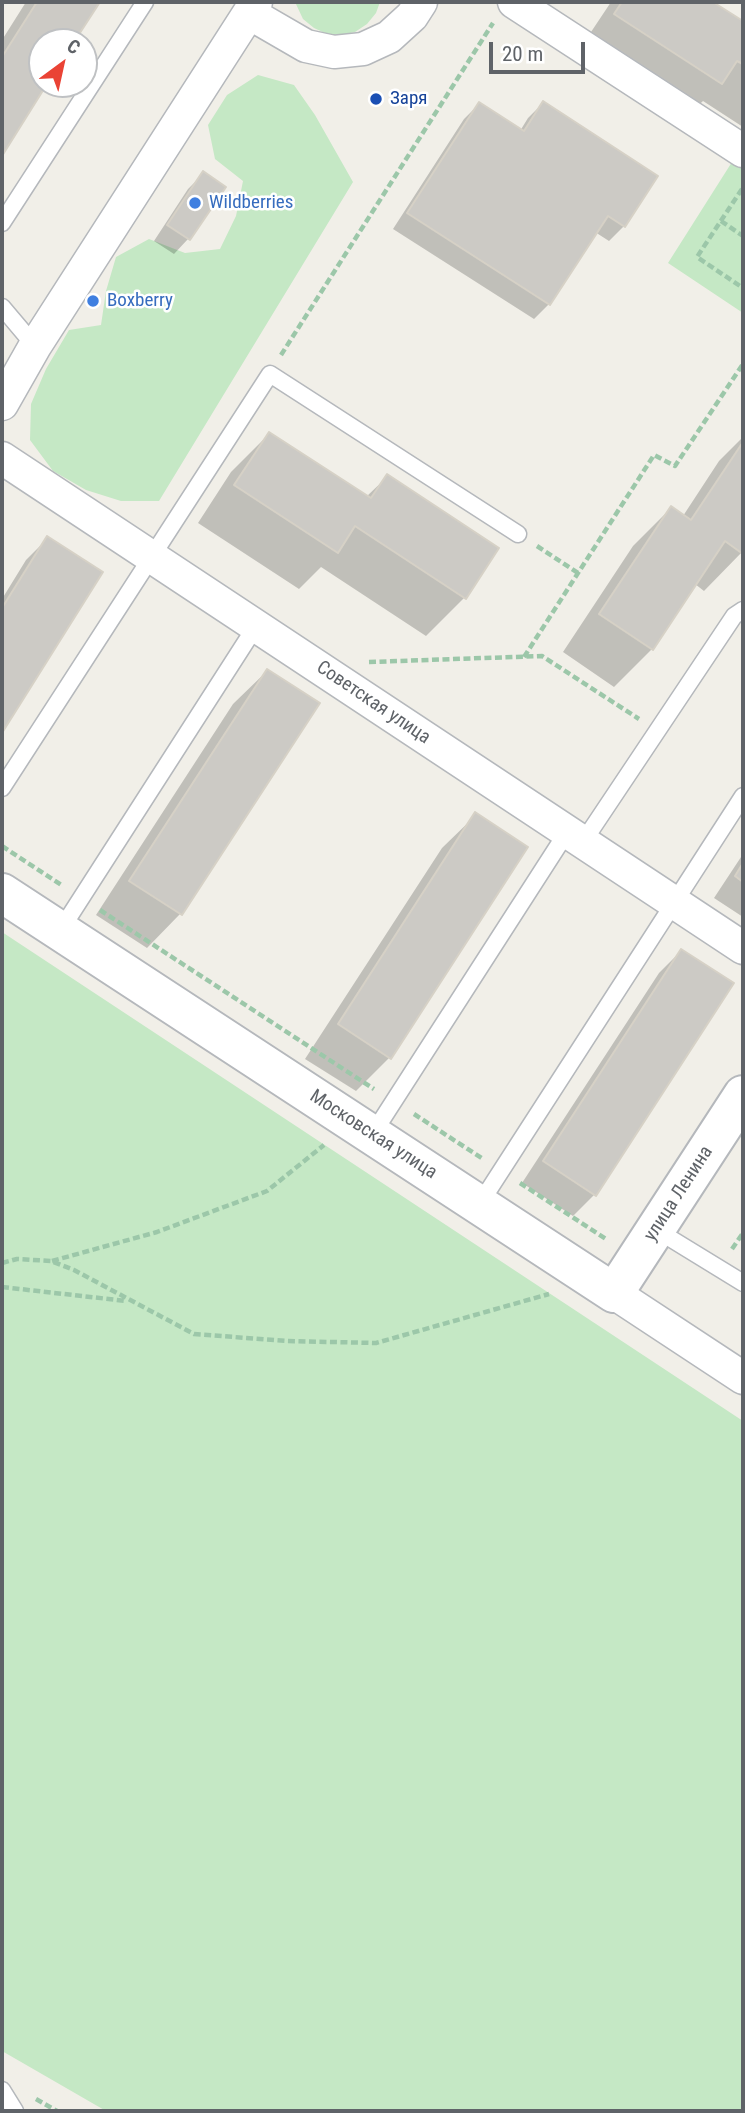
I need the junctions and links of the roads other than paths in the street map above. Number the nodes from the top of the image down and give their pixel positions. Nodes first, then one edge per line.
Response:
1 (145, 2) edge
2 (421, 2) edge
3 (253, 7) edge
4 (525, 9) edge
5 (743, 151) edge
6 (2, 223) edge
7 (2, 307) edge
8 (35, 346) junction
9 (2, 404) edge
10 (2, 458) edge
11 (518, 534) road end
12 (152, 557) junction
13 (743, 610) edge
14 (256, 626) junction
15 (2, 788) edge
16 (743, 796) edge
17 (575, 837) junction
18 (2, 893) edge
19 (674, 902) junction
20 (60, 931) junction
21 (743, 948) edge
22 (743, 1095) edge
23 (363, 1129) junction
24 (480, 1205) junction
25 (646, 1244) junction
26 (743, 1283) edge
27 (602, 1285) junction
28 (743, 1378) edge
29 (2, 2090) edge
30 (15, 2111) edge

1 - 6 lane
2 - 3 street
3 - 8 street
4 - 5 street
7 - 8 lane
8 - 9 street
10 - 12 street, Советская улица
11 - 12 lane
12 - 14 street, Советская улица
12 - 15 lane
13 - 17 lane
14 - 17 street, Советская улица
14 - 20 lane
16 - 19 lane
17 - 19 street, Советская улица
17 - 23 lane
18 - 20 street, Московская улица
19 - 21 street, Советская улица
19 - 24 lane
20 - 23 street, Московская улица
22 - 25 street, улица Ленина
23 - 24 street, Московская улица
24 - 27 street, Московская улица
25 - 26 lane
25 - 27 street, улица Ленина
27 - 28 street, Московская улица
29 - 30 lane

